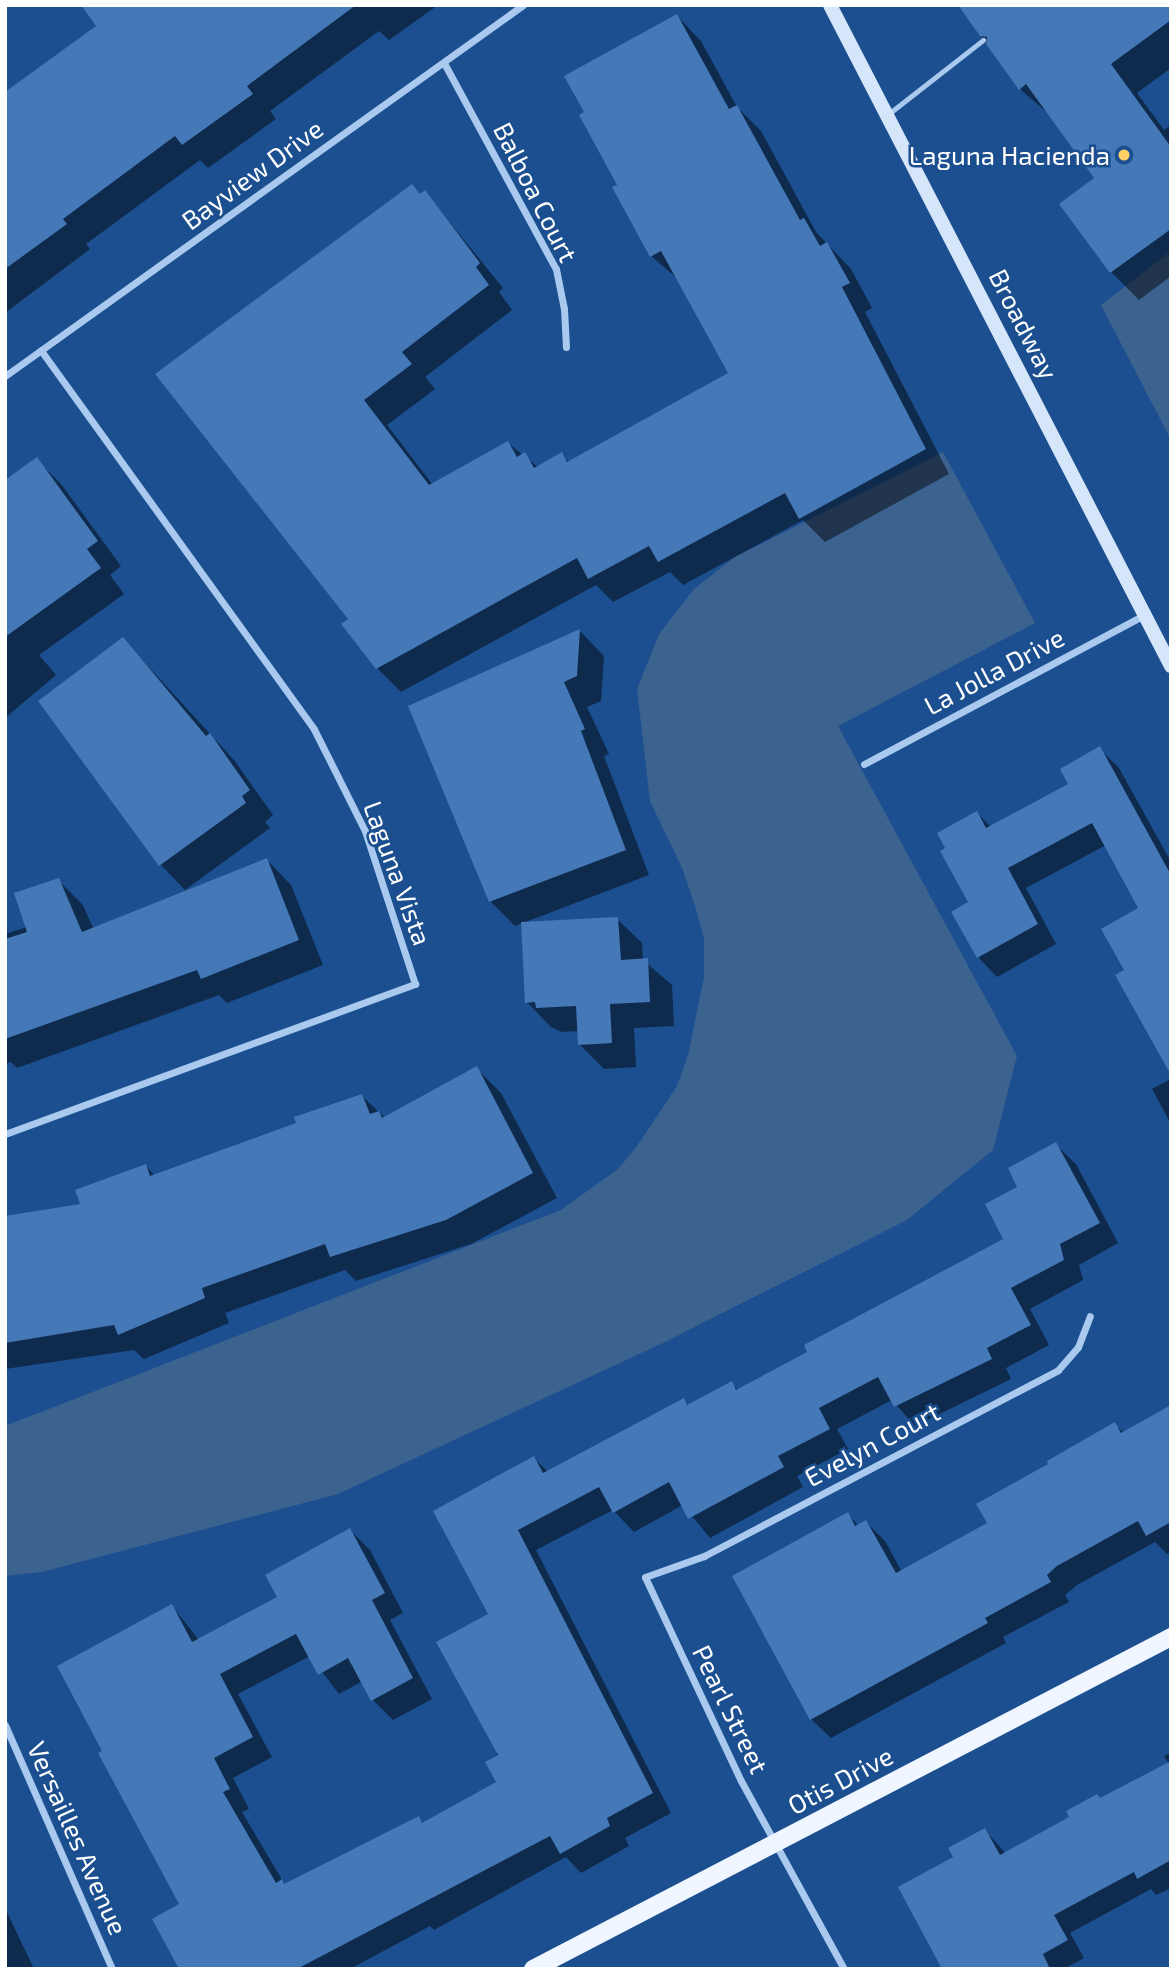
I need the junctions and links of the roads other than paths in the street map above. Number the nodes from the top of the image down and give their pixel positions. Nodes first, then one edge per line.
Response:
1 (523, 5) edge
2 (830, 5) edge
3 (983, 40) dead end
4 (444, 63) junction
5 (887, 115) junction
6 (566, 347) dead end
7 (41, 350) junction
8 (5, 376) edge
9 (1144, 615) junction
10 (1171, 666) edge
11 (864, 764) dead end
12 (5, 1134) edge
13 (1090, 1316) dead end
14 (645, 1577) joint
15 (1171, 1637) edge
16 (5, 1725) edge
17 (776, 1843) junction
18 (113, 1969) edge
19 (533, 1969) edge
20 (844, 1969) edge

1 - 4 street, Bayview Drive
2 - 5 street, Broadway
3 - 5 lane
4 - 6 street, Balboa Court
4 - 7 street, Bayview Drive
5 - 9 street, Broadway
7 - 8 street, Bayview Drive
7 - 12 street, Laguna Vista
9 - 10 street, Broadway
9 - 11 street, La Jolla Drive
13 - 14 street, Evelyn Court
14 - 17 street, Pearl Street
15 - 17 main road, Otis Drive
16 - 18 street, Versailles Avenue
17 - 19 main road, Otis Drive
17 - 20 street, Pearl Street

